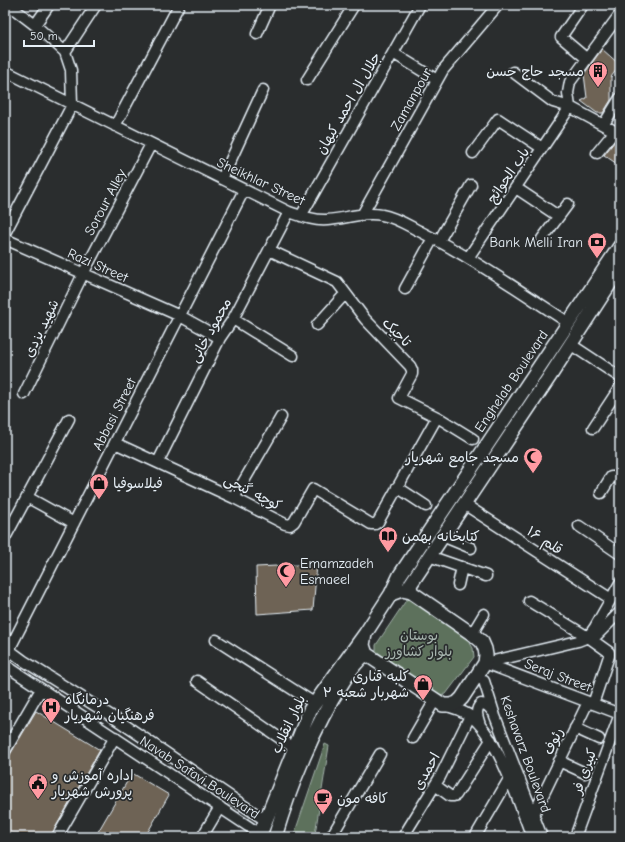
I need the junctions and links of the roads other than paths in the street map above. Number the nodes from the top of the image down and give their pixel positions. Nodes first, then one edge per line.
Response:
1 (9, 5) edge
2 (49, 5) edge
3 (96, 5) edge
4 (178, 5) edge
5 (270, 5) edge
6 (354, 5) edge
7 (420, 5) edge
8 (498, 5) edge
9 (583, 5) edge
10 (620, 14) edge
11 (35, 25) junction
12 (257, 34) dead end
13 (65, 52) junction
14 (393, 53) junction
15 (588, 59) junction
16 (5, 72) edge
17 (513, 72) dead end
18 (307, 80) dead end
19 (437, 80) junction
20 (263, 90) dead end
21 (620, 98) edge
22 (72, 104) junction
23 (570, 107) junction
24 (604, 124) junction
25 (115, 126) junction
26 (617, 132) edge
27 (151, 144) junction
28 (542, 148) junction
29 (597, 152) dead end
30 (473, 153) dead end
31 (222, 179) junction
32 (471, 185) dead end
33 (516, 188) junction
34 (244, 190) junction
35 (568, 204) dead end
36 (289, 212) junction
37 (362, 215) junction
38 (301, 216) junction
39 (558, 216) junction
40 (5, 232) edge
41 (436, 239) junction
42 (542, 239) dead end
43 (5, 240) edge
44 (620, 246) edge
45 (269, 250) junction
46 (468, 258) junction
47 (619, 270) edge
48 (83, 274) junction
49 (405, 289) dead end
50 (345, 294) junction
51 (180, 316) junction
52 (233, 319) junction
53 (569, 323) junction
54 (317, 325) dead end
55 (220, 338) junction
56 (570, 344) junction
57 (294, 356) dead end
58 (620, 377) edge
59 (620, 387) edge
60 (24, 394) dead end
61 (281, 417) dead end
62 (437, 417) junction
63 (69, 419) dead end
64 (501, 424) junction
65 (593, 428) dead end
66 (513, 431) junction
67 (473, 439) dead end
68 (115, 443) junction
69 (158, 462) junction
70 (620, 480) edge
71 (397, 487) junction
72 (600, 493) dead end
73 (27, 497) junction
74 (234, 498) junction
75 (464, 504) junction
76 (426, 506) dead end
77 (74, 523) junction
78 (579, 526) dead end
79 (442, 536) junction
80 (5, 538) edge
81 (471, 548) dead end
82 (620, 554) edge
83 (429, 556) junction
84 (462, 567) junction
85 (486, 576) dead end
86 (620, 583) edge
87 (458, 585) dead end
88 (411, 592) junction
89 (391, 594) junction
90 (611, 599) junction
91 (529, 601) dead end
92 (620, 612) edge
93 (484, 614) dead end
94 (365, 634) junction
95 (472, 634) junction
96 (588, 637) junction
97 (216, 640) dead end
98 (7, 649) edge
99 (366, 654) junction
100 (5, 665) edge
101 (483, 672) junction
102 (197, 681) dead end
103 (41, 689) junction
104 (439, 702) junction
105 (314, 703) junction
106 (590, 703) junction
107 (620, 714) edge
108 (470, 716) junction
109 (495, 716) junction
110 (480, 725) junction
111 (575, 728) junction
112 (115, 737) junction
113 (413, 738) dead end
114 (599, 739) dead end
115 (491, 740) junction
116 (294, 748) junction
117 (5, 752) edge
118 (380, 754) dead end
119 (559, 761) junction
120 (585, 773) dead end
121 (509, 779) junction
122 (211, 783) junction
123 (435, 785) junction
124 (202, 796) junction
125 (220, 806) junction
126 (534, 814) junction
127 (265, 820) junction
128 (259, 835) edge
129 (278, 835) edge
130 (57, 837) edge
131 (202, 837) edge
132 (332, 837) edge
133 (403, 837) edge
134 (475, 837) edge
135 (532, 837) edge
136 (542, 837) edge
137 (575, 837) edge

1 - 11 street
2 - 11 street
3 - 13 street
4 - 25 street
5 - 12 street
6 - 18 street
7 - 14 street, جلال ال احمد کیهان
8 - 19 street, Zamanpour
9 - 15 street
10 - 15 street
11 - 13 street
13 - 22 street
14 - 19 street
14 - 38 street, جلال ال احمد کیهان
15 - 23 street
16 - 22 street, Sheikhlar Street
17 - 23 street
19 - 37 street, Zamanpour
20 - 31 street
21 - 24 street
22 - 25 street, Sheikhlar Street
22 - 40 street
23 - 24 street
23 - 28 street, باب الحوائج
24 - 26 street
25 - 27 street, Sheikhlar Street
26 - 29 street
27 - 31 street, Sheikhlar Street
27 - 48 street, Sorour Alley
28 - 30 street
28 - 33 street, باب الحوائج
31 - 34 street, Sheikhlar Street
32 - 41 street
33 - 39 street
33 - 46 street, باب الحوائج
34 - 36 street, Sheikhlar Street
34 - 51 street, Abbasi Street
35 - 39 street
36 - 38 street, Sheikhlar Street
36 - 45 street, محمود خانی
37 - 38 street, Sheikhlar Street
37 - 41 street, Sheikhlar Street
39 - 42 street
41 - 46 street, Sheikhlar Street
41 - 49 street
43 - 48 street, Razi Street
44 - 53 main road, Enghelab Boulevard
45 - 50 street, تاجیک
45 - 52 street, محمود خانی
46 - 53 street, Sheikhlar Street
47 - 56 main road, Enghelab Boulevard
48 - 51 street, Razi Street
48 - 60 street, شهید یزدی
50 - 54 street
50 - 62 street, تاجیک
51 - 55 street, Razi Street
51 - 68 street, Abbasi Street
52 - 55 street, محمود خانی
52 - 57 street
53 - 64 main road, Enghelab Boulevard
55 - 69 street, محمود خانی
56 - 58 street
56 - 66 main road, Enghelab Boulevard
59 - 65 street
61 - 74 street
62 - 67 street, تاجیک
62 - 71 street, کوچه گنجی
63 - 73 street
64 - 66 main road
64 - 89 main road, Enghelab Boulevard
66 - 75 main road, Enghelab Boulevard
68 - 69 street, کوچه گنجی
68 - 77 street, Abbasi Street
69 - 74 street, کوچه گنجی
70 - 72 street
71 - 74 street, کوچه گنجی
71 - 76 street
73 - 77 street
73 - 80 street
75 - 79 main road, Enghelab Boulevard
75 - 90 street, قلم ۱۶
77 - 98 street, Abbasi Street
78 - 82 street
79 - 81 street
79 - 83 main road, Enghelab Boulevard
83 - 84 street
83 - 88 main road, Enghelab Boulevard
84 - 85 street
84 - 87 street
86 - 90 street
88 - 89 main road
88 - 95 main road
89 - 94 main road, Enghelab Boulevard
90 - 96 street
91 - 96 street, رئوف
92 - 96 street
93 - 95 street
94 - 99 main road
94 - 105 main road, بلوار انقلاب
95 - 101 main road
96 - 101 street
96 - 106 street, رئوف
97 - 105 street
98 - 122 street, Navab Safavi Boulevard
99 - 104 main road
99 - 129 main road, بلوار انقلاب
100 - 103 street, Navab Safavi Boulevard
101 - 104 main road
101 - 106 street, Seraj Street
101 - 109 street, Keshavarz Boulevard
102 - 116 street
103 - 112 street, Navab Safavi Boulevard
103 - 117 street
104 - 108 street, Keshavarz Boulevard
104 - 113 street
105 - 116 main road, بلوار انقلاب
106 - 107 street, Seraj Street
106 - 111 street, رئوف
107 - 137 street, کبیری فر
108 - 110 street, Keshavarz Boulevard
108 - 123 street, احمدی
109 - 110 street
109 - 126 street, Keshavarz Boulevard
110 - 115 street, Keshavarz Boulevard
111 - 114 street
111 - 119 street, رئوف
112 - 124 street, Navab Safavi Boulevard
112 - 130 street
115 - 121 street, Keshavarz Boulevard
115 - 123 street
116 - 127 main road, بلوار انقلاب
118 - 132 street
119 - 120 street
119 - 126 street, رئوف
121 - 134 street
121 - 135 street, Keshavarz Boulevard
122 - 124 street
122 - 127 street, Navab Safavi Boulevard
123 - 133 street, احمدی
124 - 125 street, Navab Safavi Boulevard
125 - 128 street, Navab Safavi Boulevard
125 - 131 street
126 - 136 street, Keshavarz Boulevard
127 - 128 main road, بلوار انقلاب

